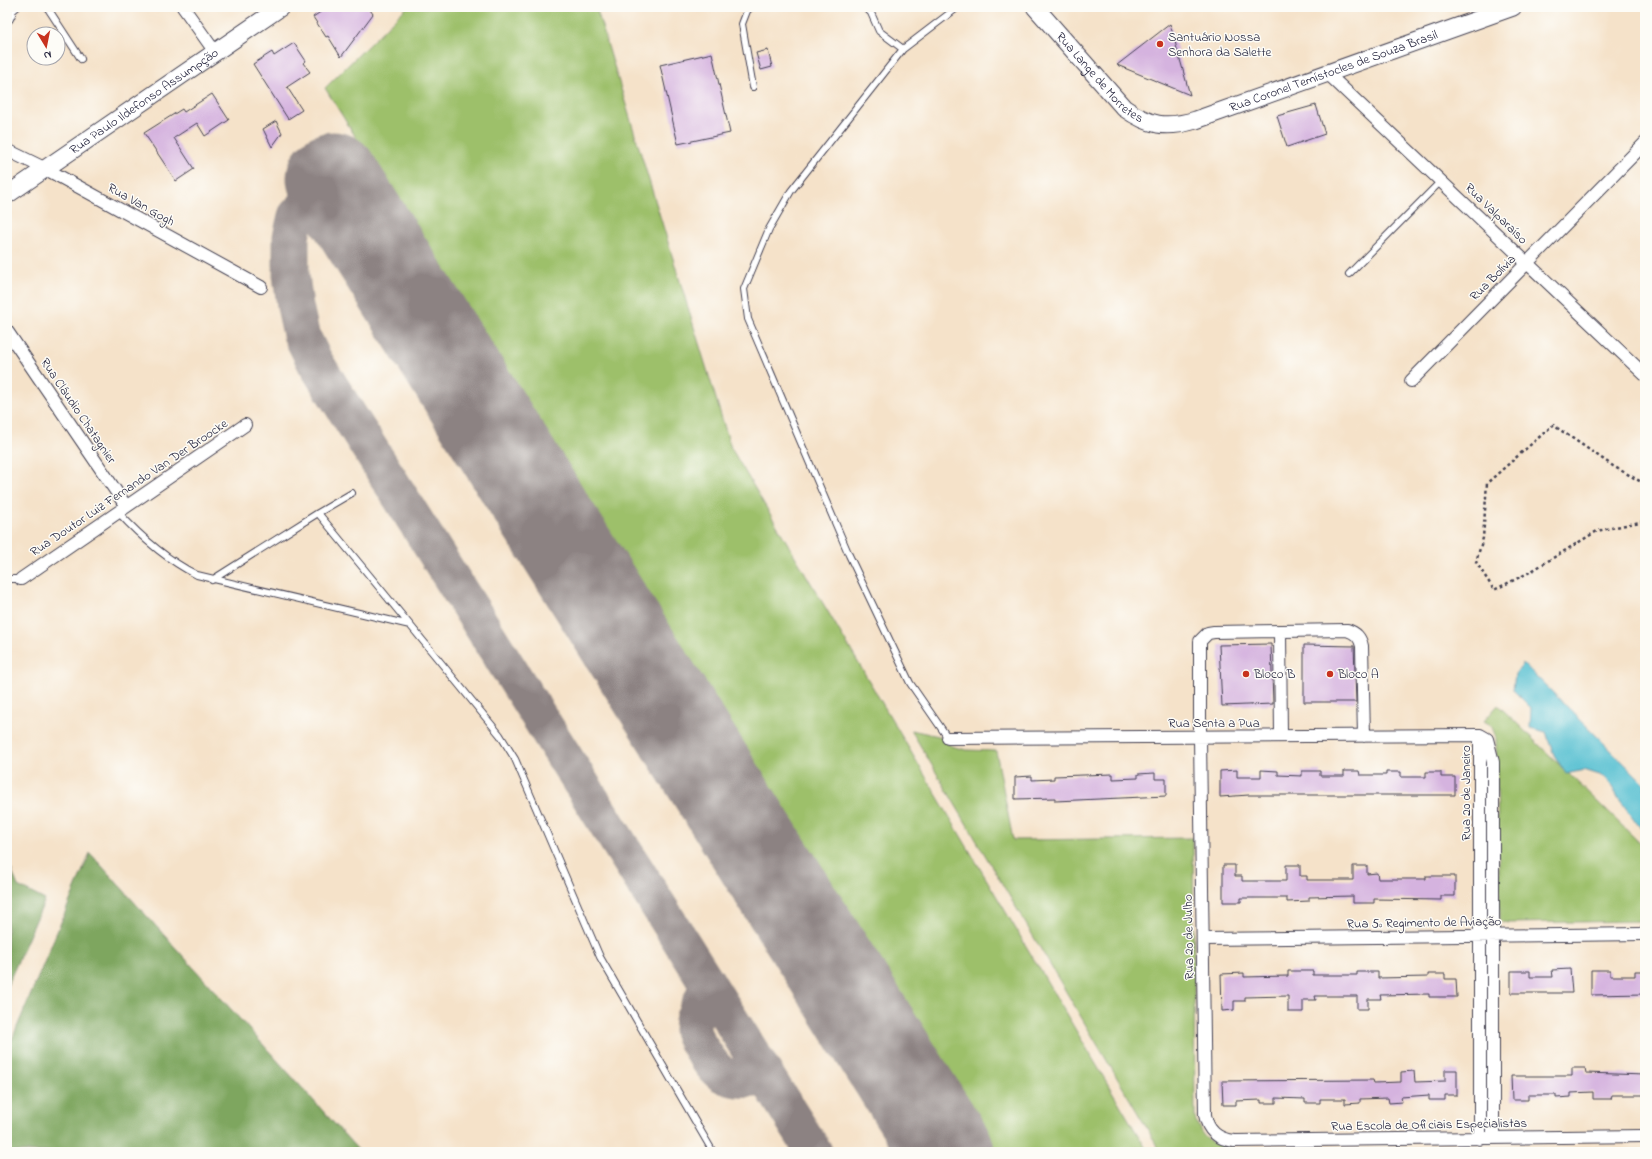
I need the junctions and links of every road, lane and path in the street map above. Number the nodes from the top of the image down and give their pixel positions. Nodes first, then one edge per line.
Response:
1 (47, 7) edge
2 (183, 7) edge
3 (281, 7) edge
4 (751, 7) edge
5 (865, 7) edge
6 (958, 7) edge
7 (1035, 7) edge
8 (1513, 7) edge
9 (904, 49) junction
10 (215, 52) junction
11 (81, 59) dead end
12 (1327, 73) junction
13 (753, 87) dead end
14 (1152, 124) joint
15 (1645, 143) edge
16 (7, 150) edge
17 (46, 169) junction
18 (1441, 181) junction
19 (7, 196) edge
20 (1527, 263) junction
21 (1349, 274) dead end
22 (261, 287) dead end
23 (7, 331) edge
24 (1645, 375) edge
25 (1411, 381) dead end
26 (245, 425) dead end
27 (1645, 484) edge
28 (352, 493) dead end
29 (122, 509) junction
30 (318, 513) junction
31 (1645, 521) edge
32 (7, 578) edge
33 (21, 579) joint
34 (212, 580) junction
35 (410, 625) junction
36 (1280, 631) junction
37 (1480, 735) junction
38 (1281, 736) junction
39 (1364, 736) junction
40 (1200, 737) junction
41 (948, 738) joint
42 (1645, 934) edge
43 (1480, 936) junction
44 (1493, 936) junction
45 (1203, 939) junction
46 (1215, 1135) joint
47 (1645, 1136) edge
48 (1493, 1138) junction
49 (1480, 1139) junction
50 (713, 1152) edge

1 - 11 lane
2 - 10 street
3 - 10 main road, Rua Paulo Ildefonso Assumpção
4 - 13 lane
5 - 9 lane
6 - 9 lane
7 - 14 main road, Rua Lange de Morretes
8 - 12 main road, Rua Coronel Temístocles de Souza Brasil
9 - 41 lane
10 - 17 main road, Rua Paulo Ildefonso Assumpção
12 - 14 main road, Rua Coronel Temístocles de Souza Brasil
12 - 18 street, Rua Valparaíso
15 - 20 street, Rua Bolívia
16 - 17 street, Rua Van Gogh
17 - 19 main road, Rua Paulo Ildefonso Assumpção
17 - 22 street, Rua Van Gogh
18 - 20 street, Rua Valparaíso
18 - 21 lane
20 - 24 street, Rua Valparaíso
20 - 25 street, Rua Bolívia
23 - 29 street, Rua Cláudio Chatagnier
26 - 29 street, Rua Doutor Luiz Fernando Van Der Broocke
27 - 31 path
28 - 30 lane
29 - 33 street, Rua Doutor Luiz Fernando Van Der Broocke
29 - 34 lane
30 - 34 lane
30 - 35 lane
32 - 33 lane, Rua Doutor Luiz Fernando Van Der Broocke
34 - 35 lane
35 - 50 lane
36 - 38 street
36 - 39 street
36 - 40 street, Rua 20 de Julho
37 - 39 street, Rua Senta a Pua
37 - 43 street, Rua 20 de Janeiro
37 - 44 street, Rua 20 de Janeiro
38 - 39 street, Rua Senta a Pua
38 - 40 street, Rua Senta a Pua
40 - 41 street, Rua Senta a Pua
40 - 45 street, Rua 20 de Julho
42 - 44 street, Rua 5º Regimento de Aviação
43 - 44 street, Rua 5º Regimento de Aviação
43 - 45 street, Rua 5º Regimento de Aviação
43 - 49 street, Rua 20 de Janeiro
44 - 48 street, Rua 20 de Janeiro
45 - 46 street, Rua 20 de Julho
46 - 49 street, Rua Escola de Oficiais Especialistas
47 - 48 street, Rua Escola de Oficiais Especialistas
48 - 49 street, Rua Escola de Oficiais Especialistas

